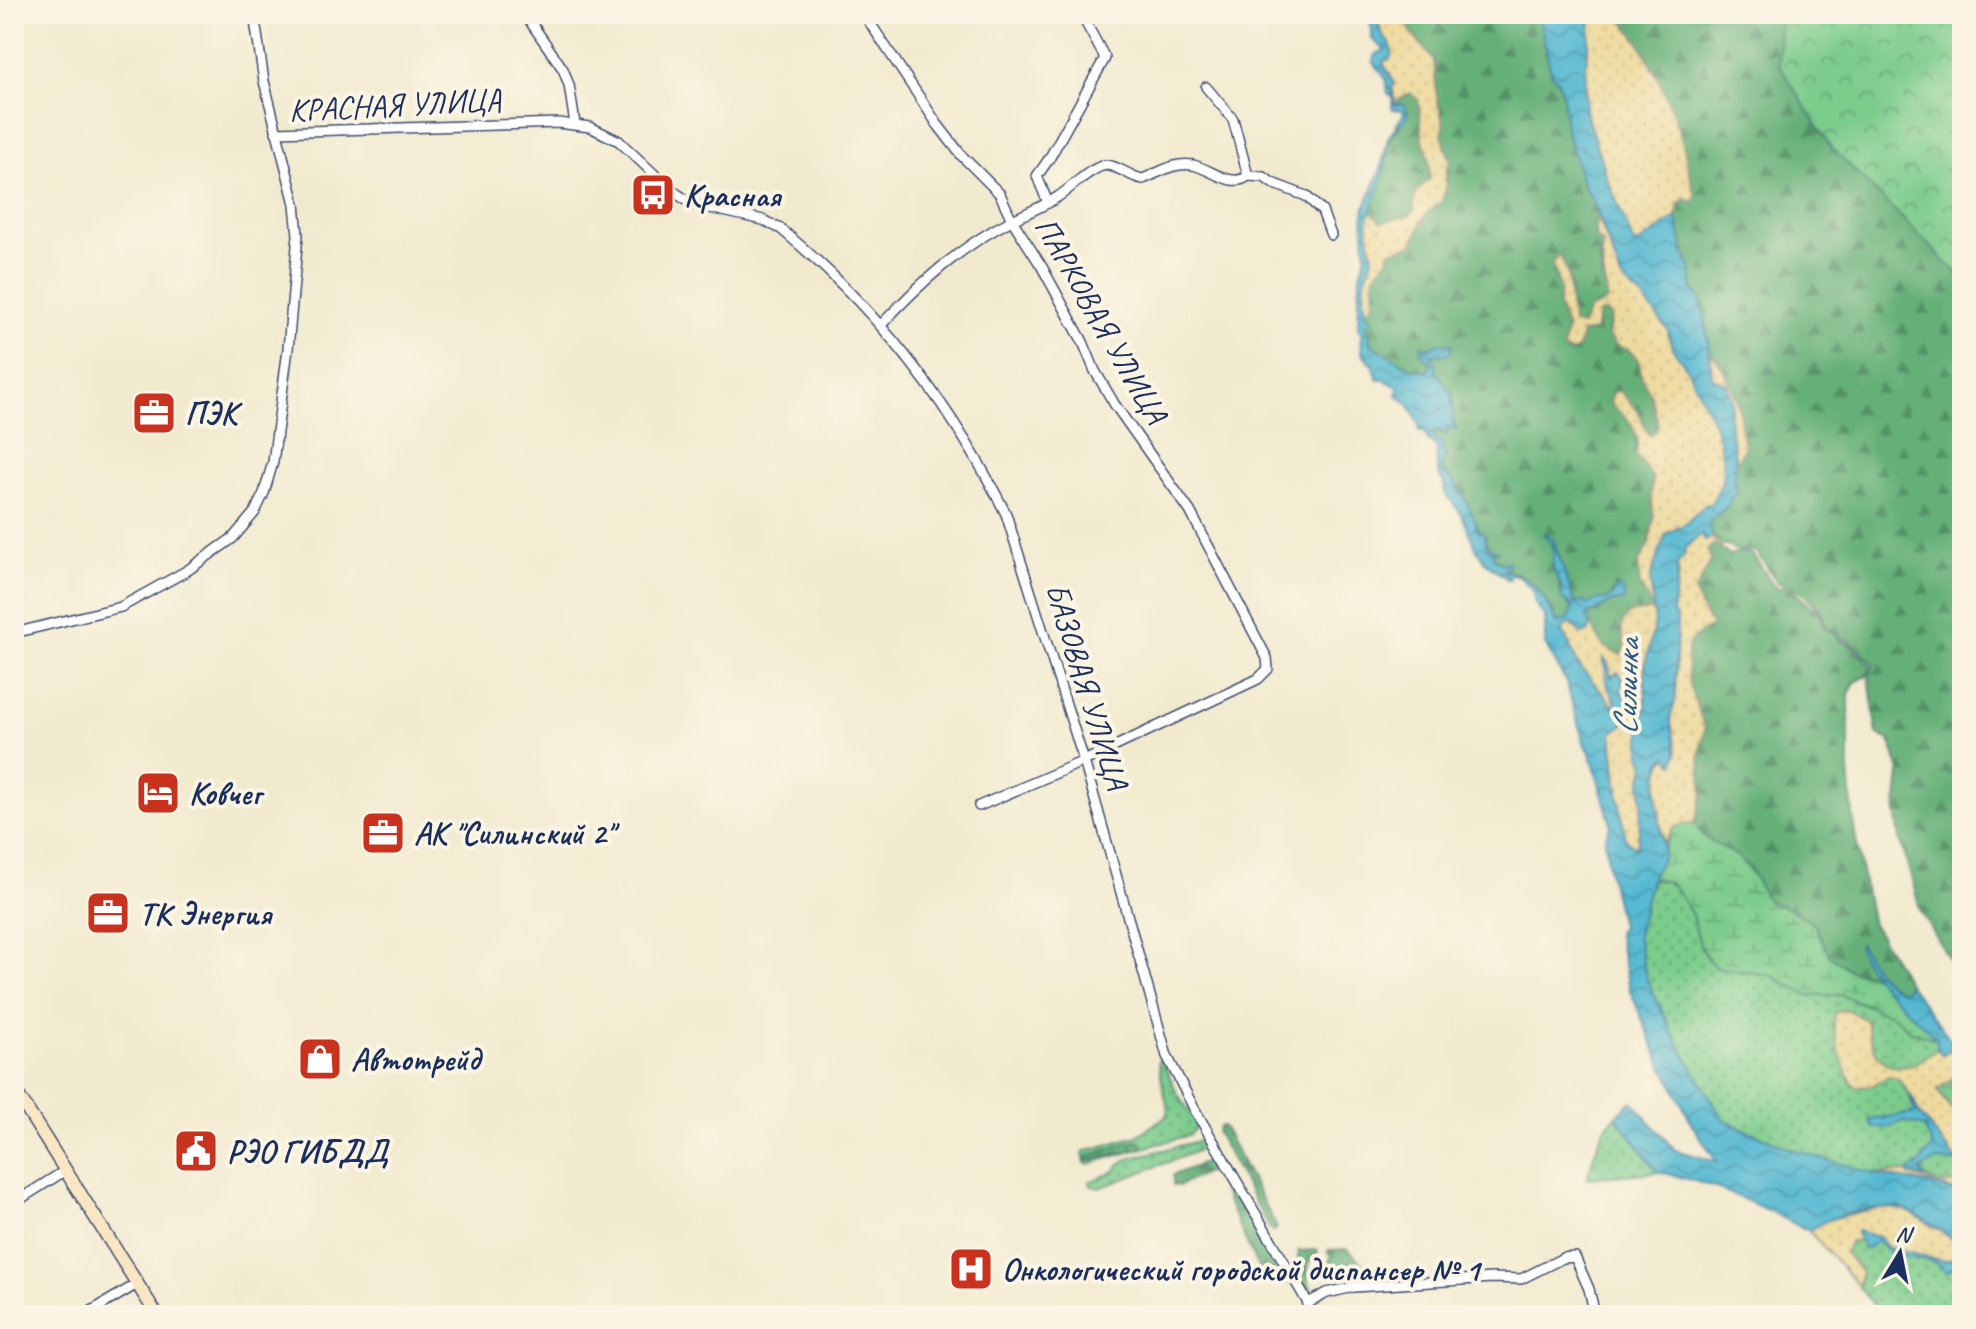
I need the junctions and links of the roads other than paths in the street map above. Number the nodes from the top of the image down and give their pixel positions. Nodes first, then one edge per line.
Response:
1 (254, 14) edge
2 (525, 14) edge
3 (864, 14) edge
4 (1081, 14) edge
5 (1206, 87) dead end
6 (575, 124) junction
7 (276, 132) junction
8 (1248, 176) junction
9 (670, 189) joint
10 (1048, 203) junction
11 (1012, 220) junction
12 (1331, 235) dead end
13 (882, 324) junction
14 (14, 633) edge
15 (1084, 761) junction
16 (979, 806) dead end
17 (14, 1089) edge
18 (66, 1170) junction
19 (14, 1203) edge
20 (137, 1284) junction
21 (1308, 1303) junction
22 (85, 1315) edge
23 (157, 1315) edge
24 (1308, 1315) edge
25 (1595, 1315) edge

1 - 7 street
2 - 6 street
3 - 11 street, ПАРКОВАЯ УЛИЦА
4 - 10 street
5 - 8 street
6 - 7 street, КРАСНАЯ УЛИЦА
6 - 9 street, КРАСНАЯ УЛИЦА
7 - 14 street, КРАСНАЯ УЛИЦА
8 - 10 street
8 - 12 street
9 - 13 street, БАЗОВАЯ УЛИЦА
10 - 11 street
11 - 13 street
11 - 15 street, ПАРКОВАЯ УЛИЦА
13 - 15 street, БАЗОВАЯ УЛИЦА
15 - 16 street
15 - 21 street, БАЗОВАЯ УЛИЦА
17 - 18 main road
18 - 19 street
18 - 20 main road
20 - 22 street
20 - 23 main road
21 - 24 street
21 - 25 street

